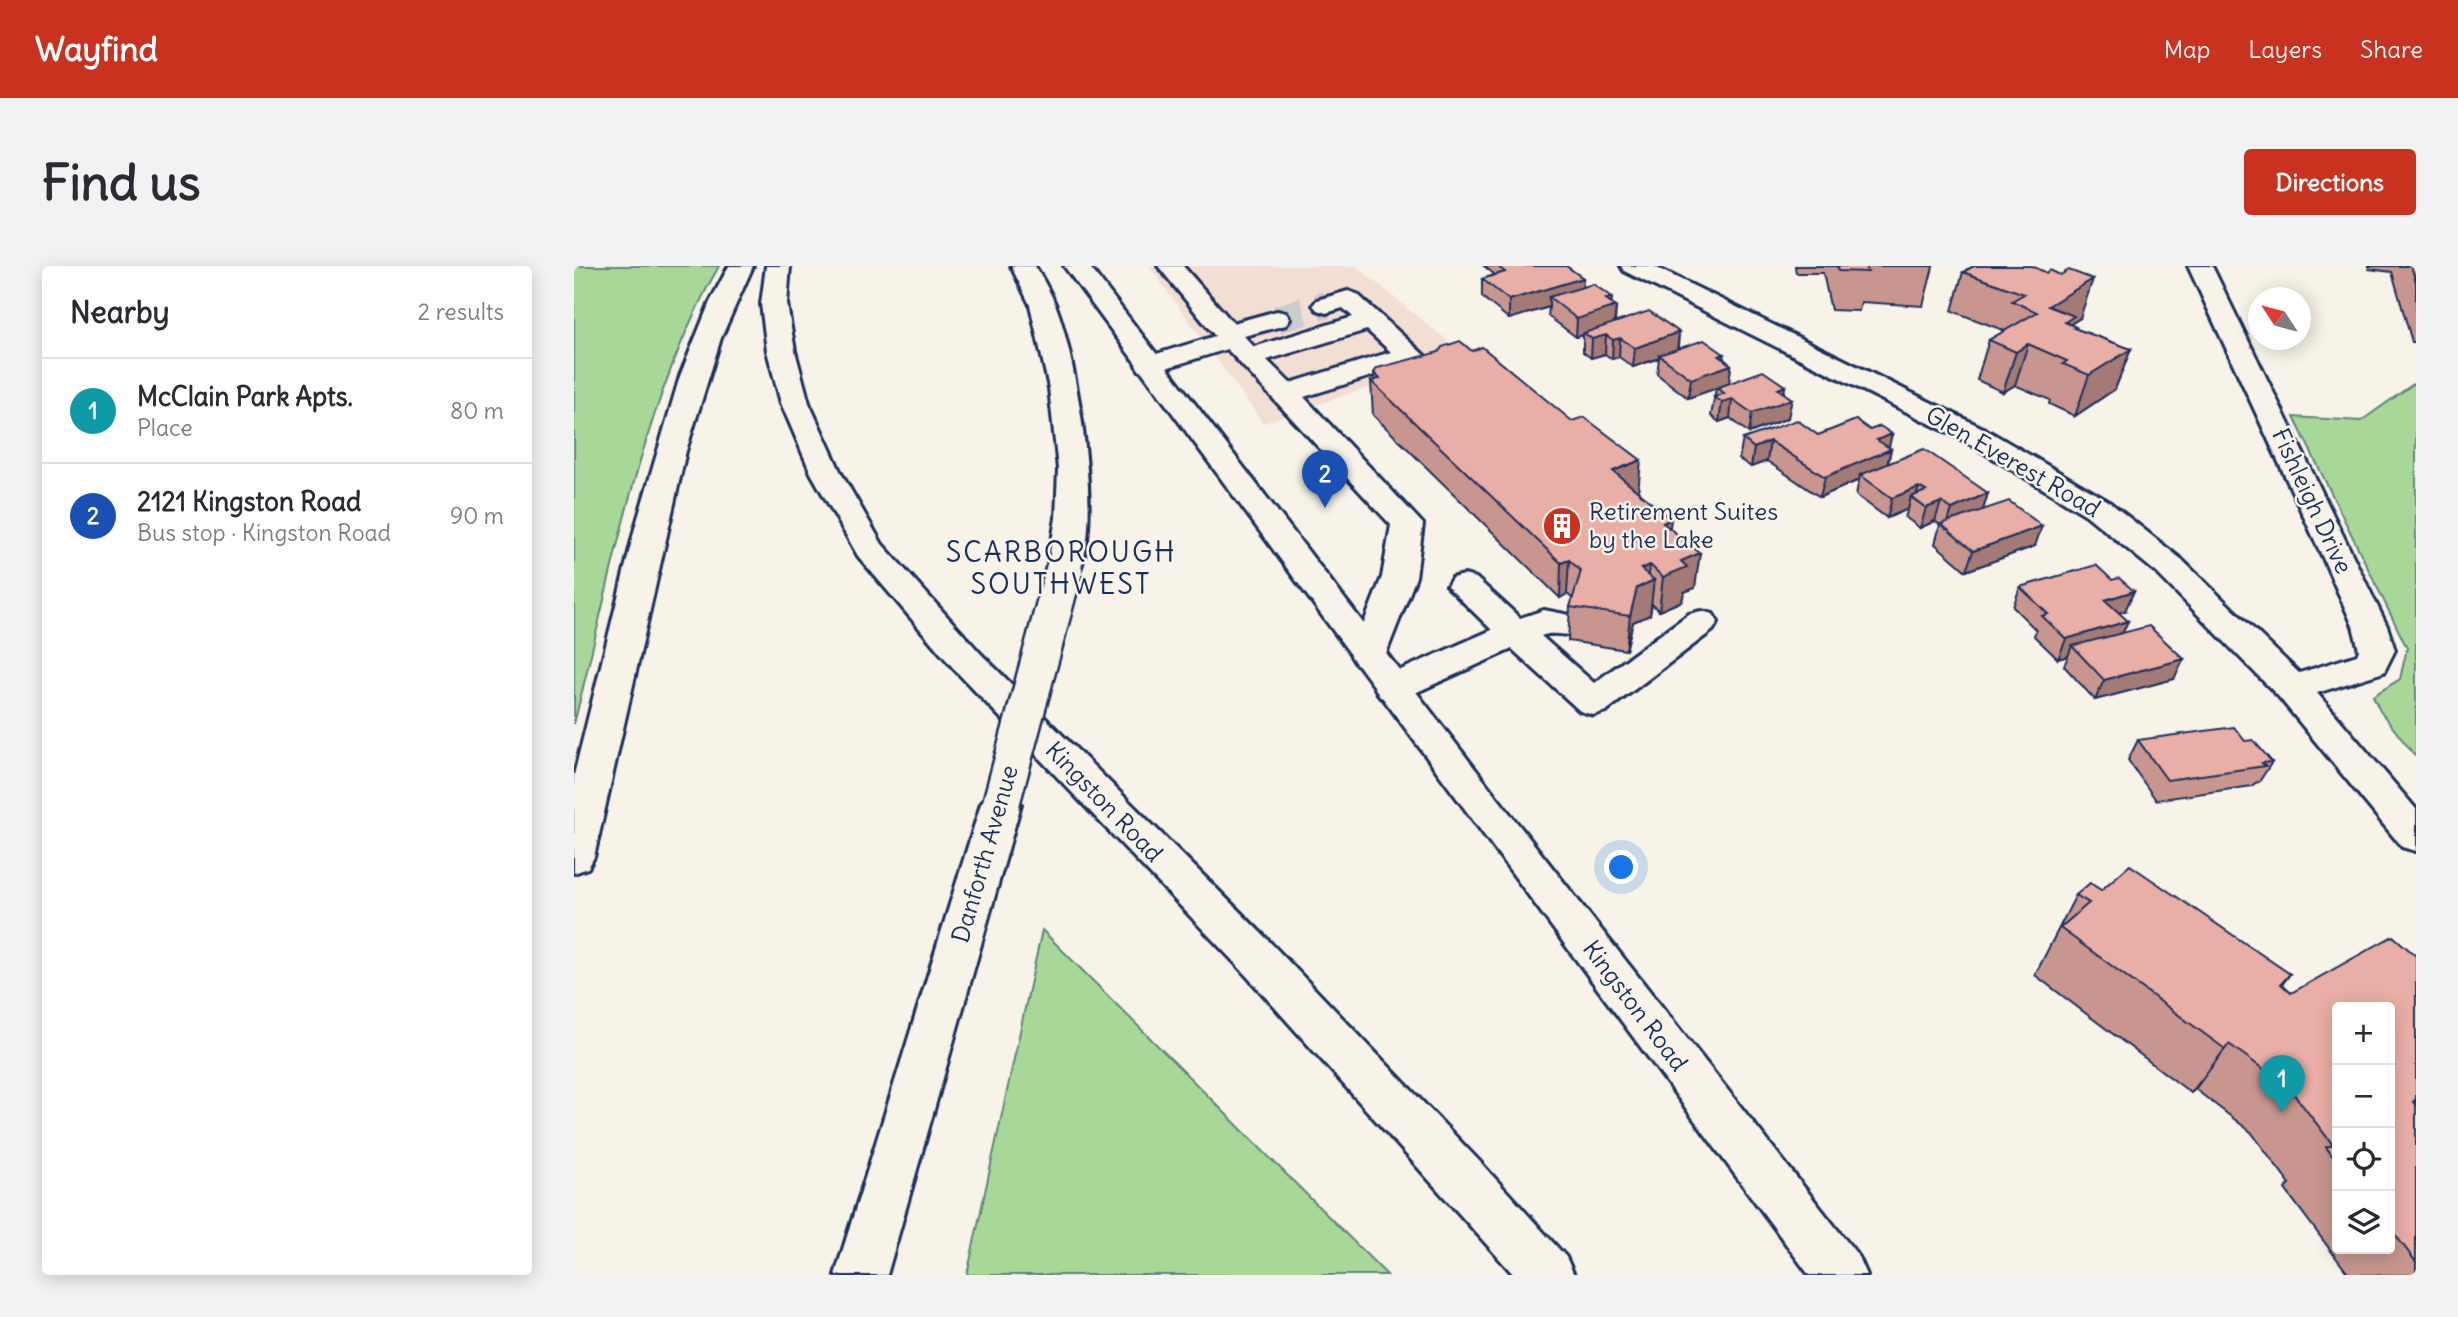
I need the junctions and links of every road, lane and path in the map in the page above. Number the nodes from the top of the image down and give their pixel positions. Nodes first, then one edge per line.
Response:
1 (741, 266) edge
2 (778, 266) edge
3 (1023, 266) edge
4 (1076, 266) edge
5 (1170, 266) edge
6 (1633, 266) edge
7 (2200, 266) edge
8 (1326, 305) tunnel mouth
9 (1277, 319) tunnel mouth
10 (1371, 320) junction
11 (1236, 343) junction
12 (1150, 365) junction
13 (1285, 394) junction
14 (1464, 586) dead end
15 (1700, 622) dead end
16 (1573, 626) edge
17 (1516, 633) junction
18 (1630, 636) edge
19 (1671, 644) junction
20 (1369, 656) junction
21 (1394, 688) junction
22 (2292, 688) junction
23 (2416, 836) edge
24 (574, 857) edge
25 (861, 1275) edge
26 (1548, 1275) edge
27 (1841, 1275) edge

1 - 24 main road
2 - 26 main road, Kingston Road
3 - 25 main road, Danforth Avenue, bridge
4 - 12 main road, Kingston Road
5 - 11 main road
6 - 22 main road, Glen Everest Road
7 - 22 main road, Fishleigh Drive
8 - 10 main road
9 - 11 main road
10 - 11 main road
10 - 13 main road
11 - 12 main road
11 - 13 main road
12 - 20 main road, Kingston Road
13 - 20 main road
14 - 17 main road
15 - 19 main road
16 - 17 main road
17 - 19 main road
17 - 21 main road
18 - 19 main road
20 - 21 main road, Kingston Road
21 - 27 main road, Kingston Road
22 - 23 main road, Glen Everest Road

